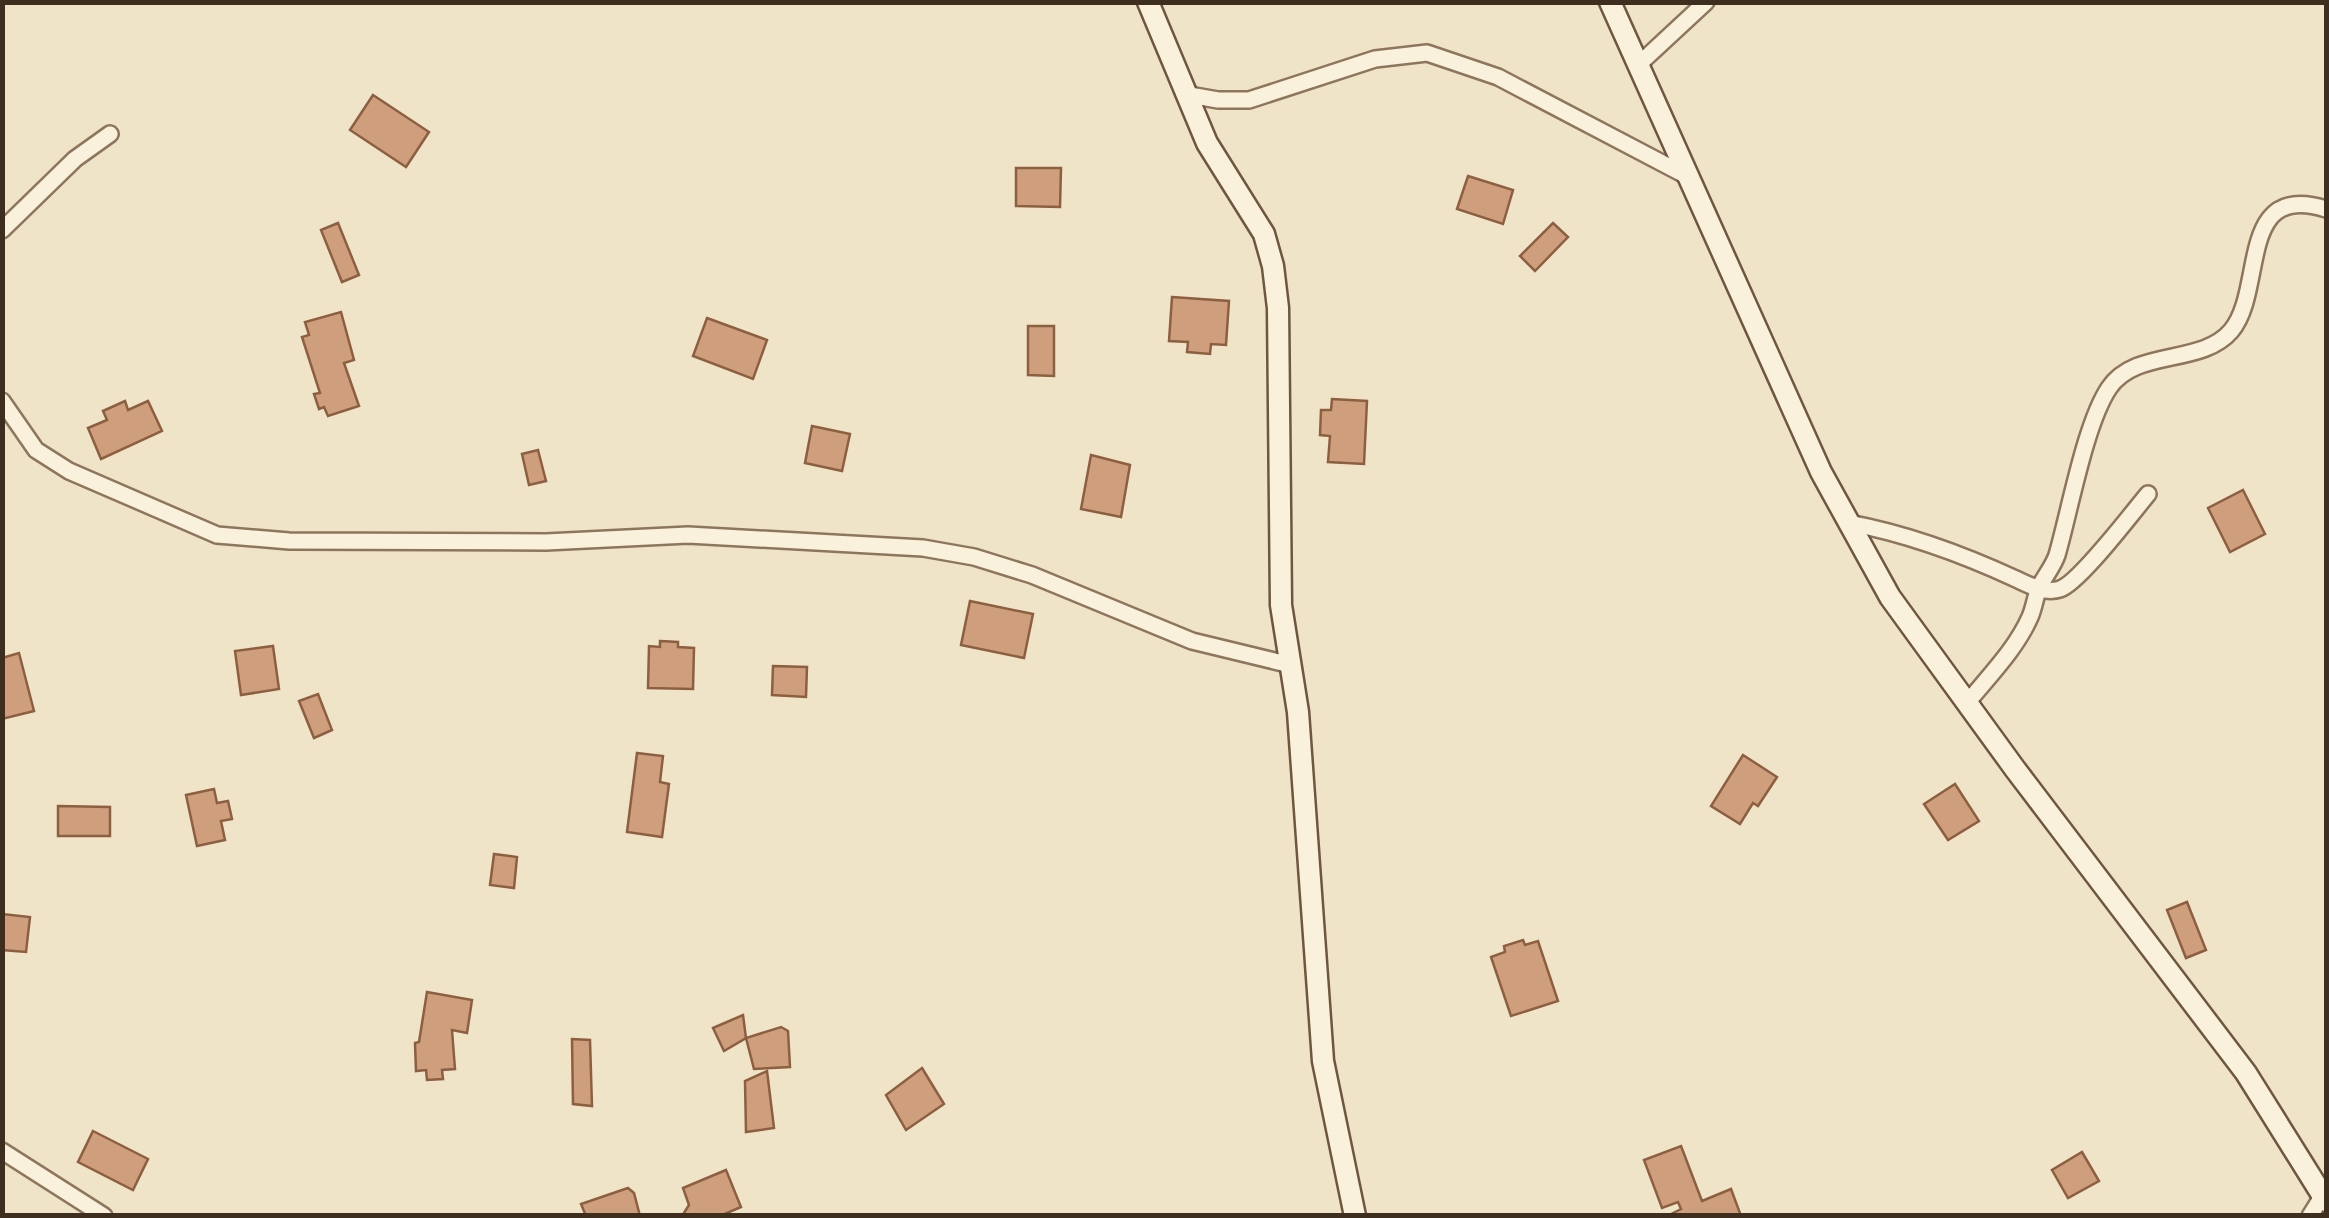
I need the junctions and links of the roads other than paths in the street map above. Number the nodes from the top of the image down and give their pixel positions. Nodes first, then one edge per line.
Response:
1 (1148, 2) edge
2 (1610, 2) edge
3 (1706, 2) edge
4 (1637, 66) junction
5 (1184, 94) junction
6 (110, 134) dead end
7 (1686, 175) junction
8 (2326, 210) edge
9 (2, 230) edge
10 (2, 401) edge
11 (2148, 494) dead end
12 (1850, 523) junction
13 (2038, 590) junction
14 (1291, 665) junction
15 (1966, 703) junction
16 (2, 1151) edge
17 (2325, 1195) edge
18 (104, 1216) edge
19 (1355, 1216) edge
20 (2310, 1216) edge

1 - 5 main road
2 - 4 main road
3 - 4 street
4 - 7 main road
5 - 7 street
5 - 14 main road
6 - 9 street
7 - 12 main road
8 - 13 street
10 - 14 street
11 - 13 street
12 - 13 street
12 - 15 main road
13 - 15 street
14 - 19 main road
15 - 17 main road
16 - 18 street
17 - 20 street

